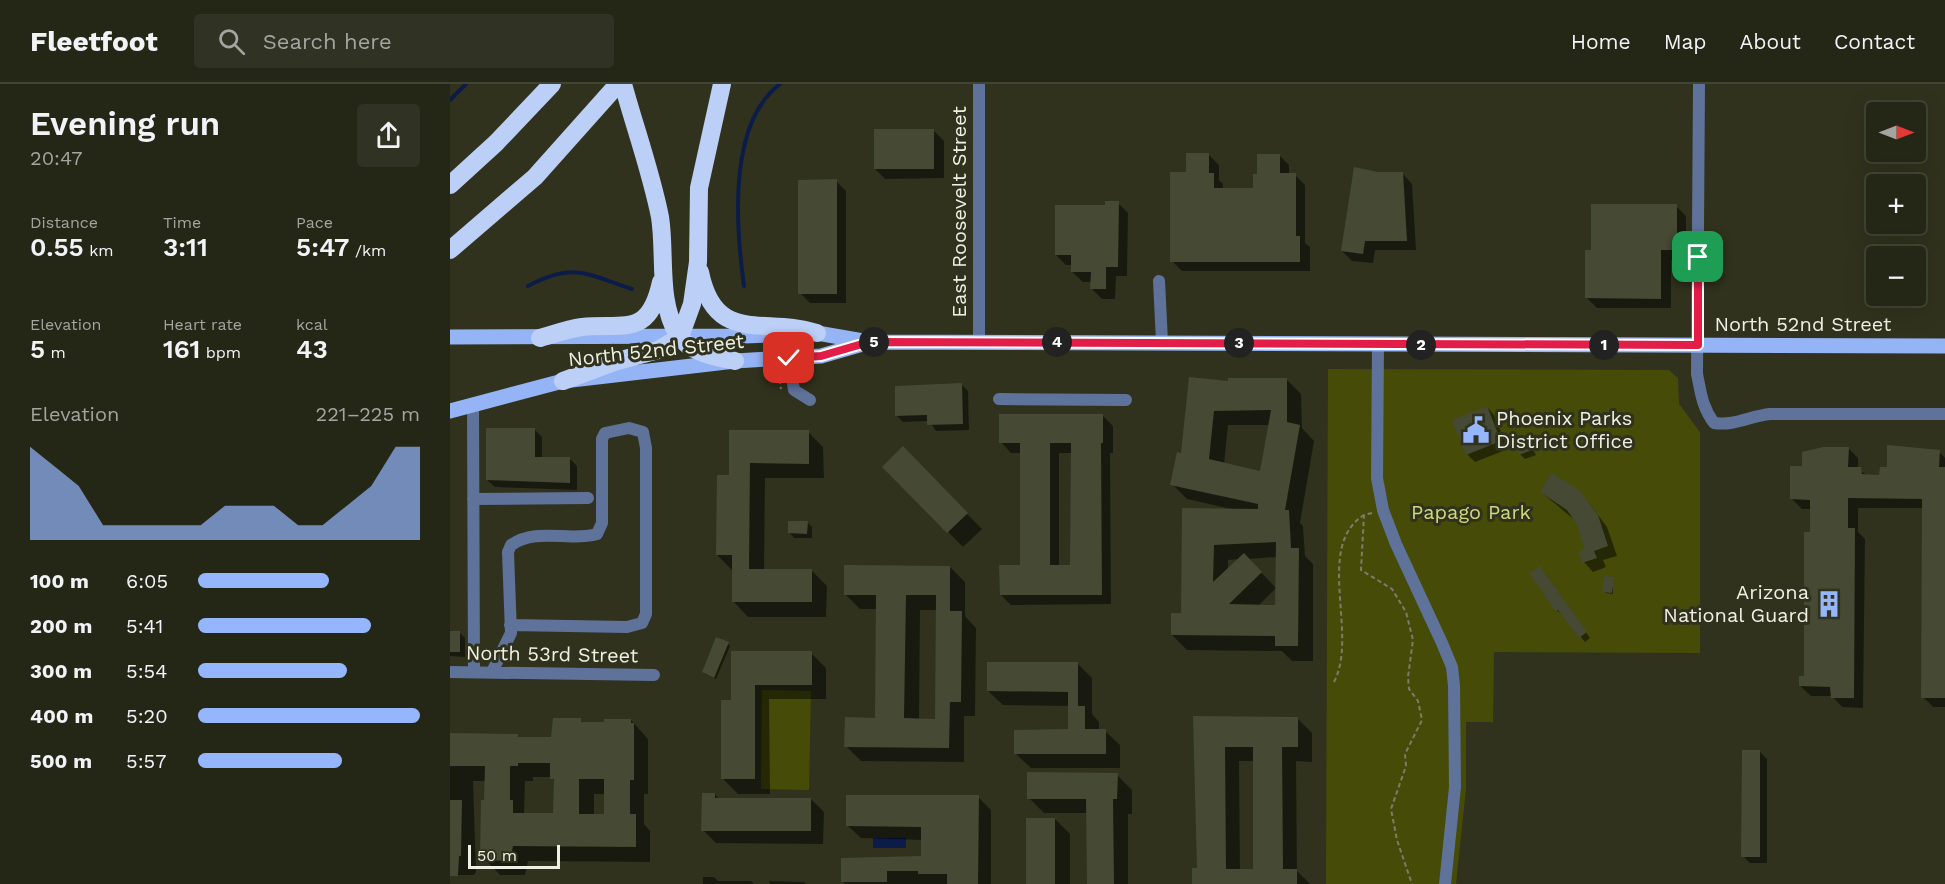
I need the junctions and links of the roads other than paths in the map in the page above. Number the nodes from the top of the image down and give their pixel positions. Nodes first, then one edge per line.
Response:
1 (552, 84) edge
2 (621, 84) edge
3 (722, 84) edge
4 (979, 84) edge
5 (1699, 84) edge
6 (450, 185) edge
7 (450, 250) edge
8 (698, 262) junction
9 (664, 269) junction
10 (1159, 281) dead end
11 (816, 333) junction
12 (450, 337) edge
13 (680, 337) junction
14 (540, 338) junction
15 (979, 341) junction
16 (869, 342) junction
17 (1162, 342) junction
18 (1378, 345) junction
19 (1698, 345) junction
20 (1945, 346) edge
21 (735, 361) junction
22 (783, 363) junction
23 (563, 381) junction
24 (999, 399) dead end
25 (810, 400) dead end
26 (1125, 400) dead end
27 (472, 404) junction
28 (450, 411) edge
29 (1945, 414) edge
30 (588, 498) dead end
31 (473, 499) junction
32 (510, 625) junction
33 (450, 672) edge
34 (474, 672) junction
35 (492, 672) junction
36 (654, 675) dead end
37 (1445, 884) edge

1 - 6 highway
2 - 7 highway
2 - 9 highway
3 - 8 highway
4 - 15 street, East Roosevelt Street
5 - 19 street
8 - 11 highway
8 - 13 highway
9 - 13 highway
9 - 14 highway
10 - 17 street
11 - 13 main road, North 52nd Street
11 - 16 main road, North 52nd Street
12 - 14 main road, North 52nd Street
13 - 14 main road, North 52nd Street
13 - 21 highway
13 - 23 highway
15 - 16 main road, North 52nd Street
15 - 17 main road, North 52nd Street
16 - 22 main road, North 52nd Street
17 - 18 main road, North 52nd Street
18 - 19 main road, North 52nd Street
18 - 37 street
19 - 20 main road, North 52nd Street
19 - 29 street
21 - 22 main road, North 52nd Street
21 - 23 main road, North 52nd Street
22 - 25 street
23 - 27 main road, North 52nd Street
24 - 26 street
27 - 28 main road, North 52nd Street
27 - 31 street
30 - 31 street
31 - 34 street
32 - 32 street
32 - 35 street
33 - 34 street, North 53rd Street
34 - 35 street, North 53rd Street
35 - 36 street, North 53rd Street

